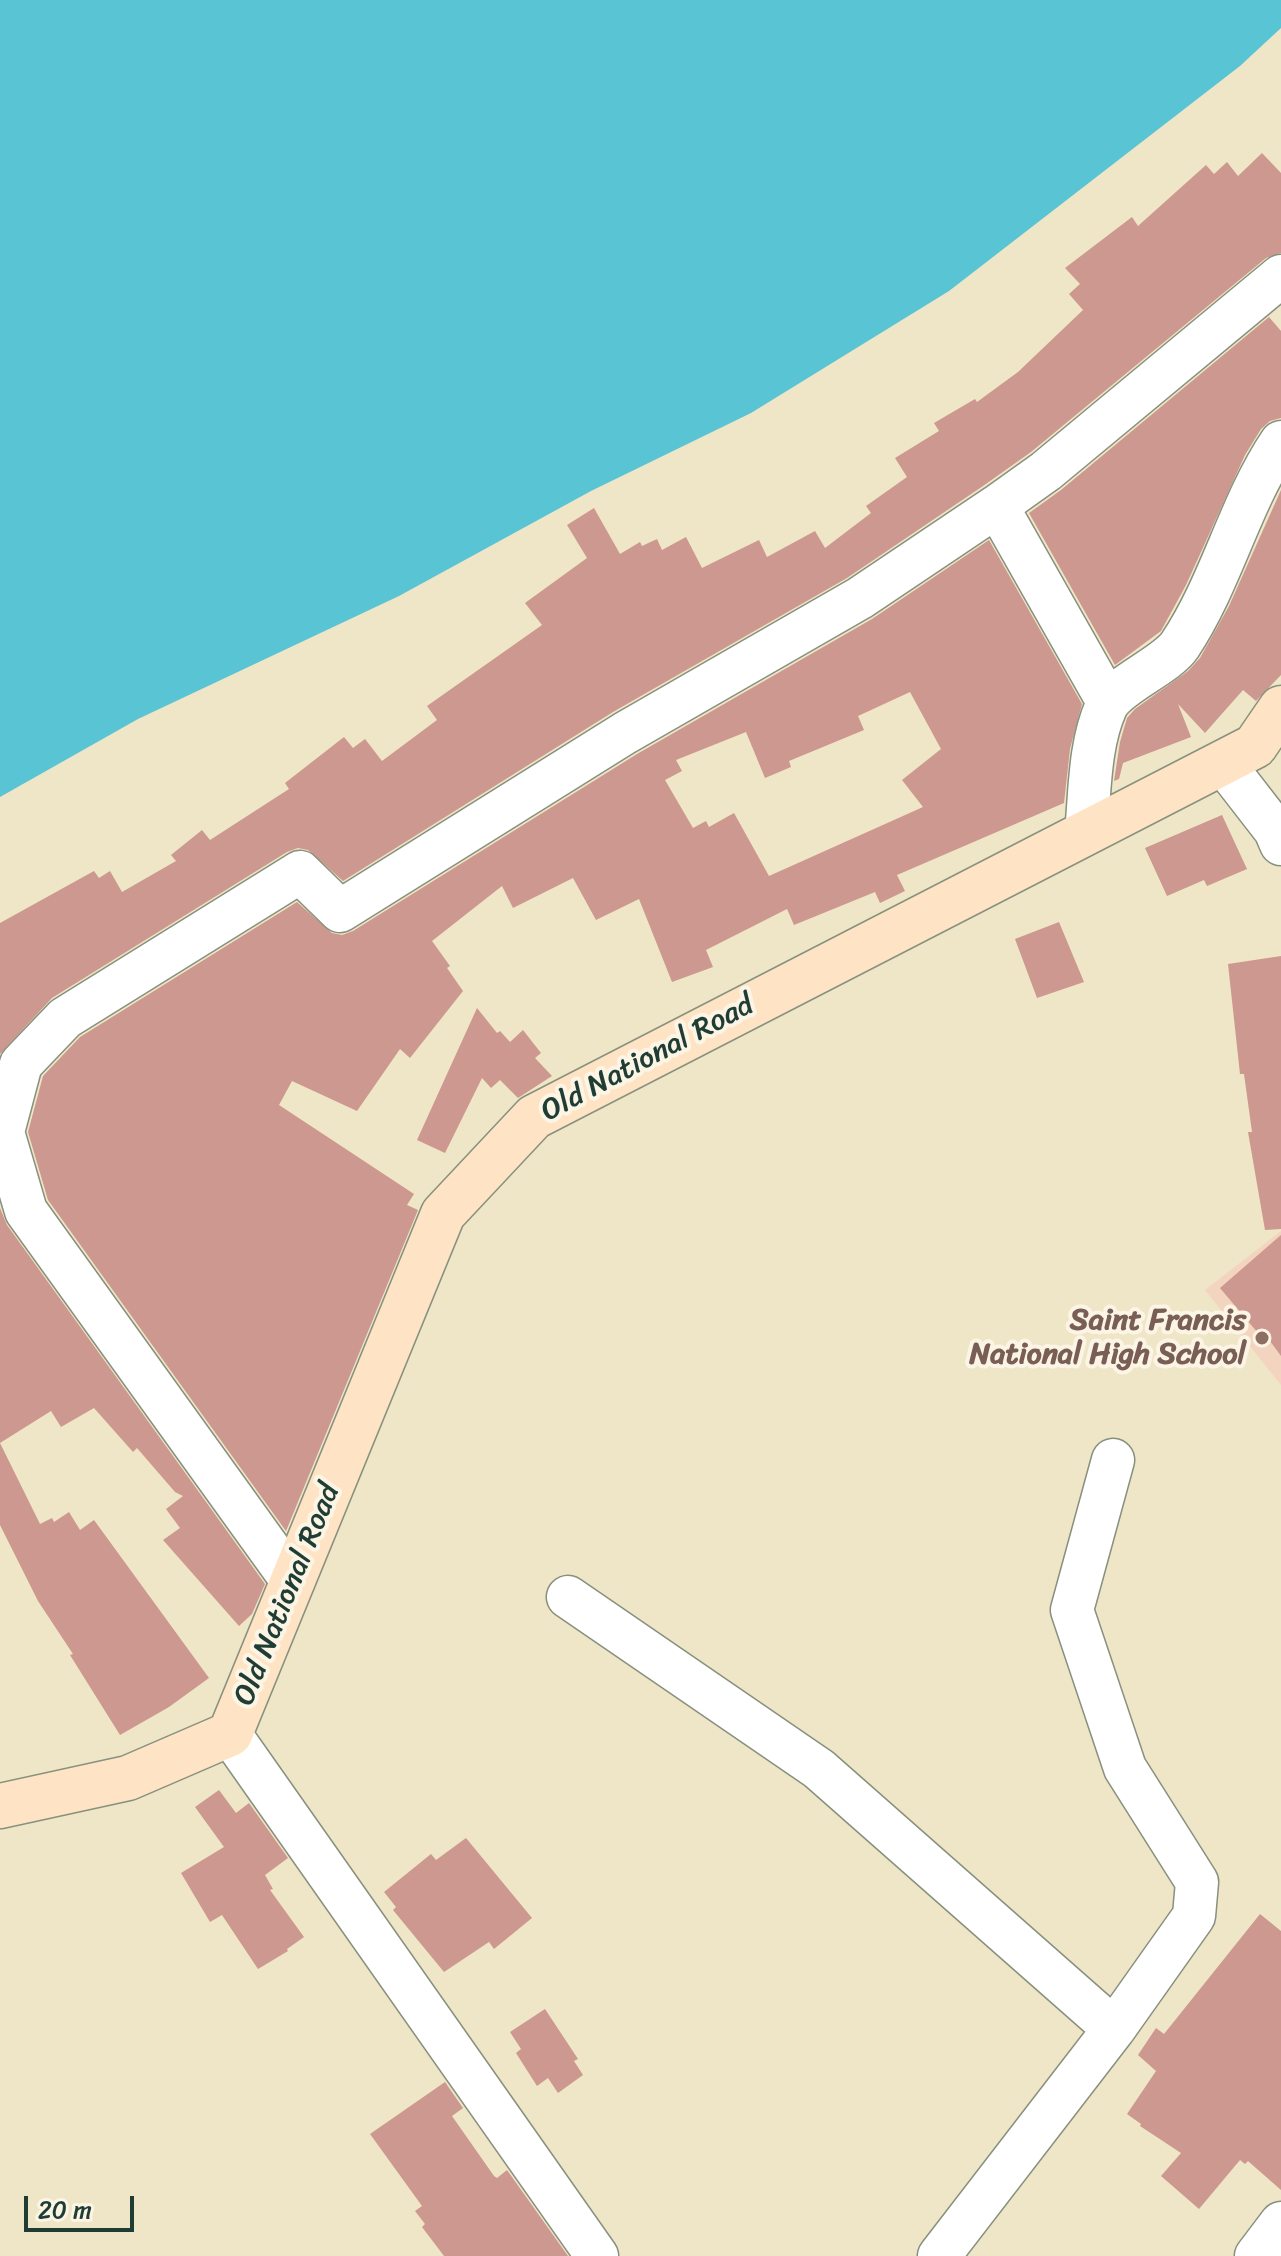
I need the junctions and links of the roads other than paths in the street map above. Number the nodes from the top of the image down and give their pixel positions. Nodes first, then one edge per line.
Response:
1 (1275, 294) edge
2 (1281, 442) edge
3 (997, 506) junction
4 (1108, 702) junction
5 (1281, 708) edge
6 (1223, 763) junction
7 (1086, 833) junction
8 (1281, 844) edge
9 (1113, 1460) dead end
10 (293, 1582) junction
11 (568, 1597) dead end
12 (230, 1734) junction
13 (0, 1806) edge
14 (1114, 2029) junction
15 (1281, 2223) edge
16 (597, 2256) edge
17 (939, 2256) edge
18 (1256, 2256) edge

1 - 3 street
2 - 4 street
3 - 4 street
3 - 10 street
4 - 7 street
5 - 6 main road, Old National Road
6 - 7 main road, Old National Road
6 - 8 street
7 - 10 main road, Old National Road
9 - 14 street
10 - 12 main road, Old National Road
11 - 14 street
12 - 13 main road, Old National Road
12 - 16 street
14 - 17 street
15 - 18 street

